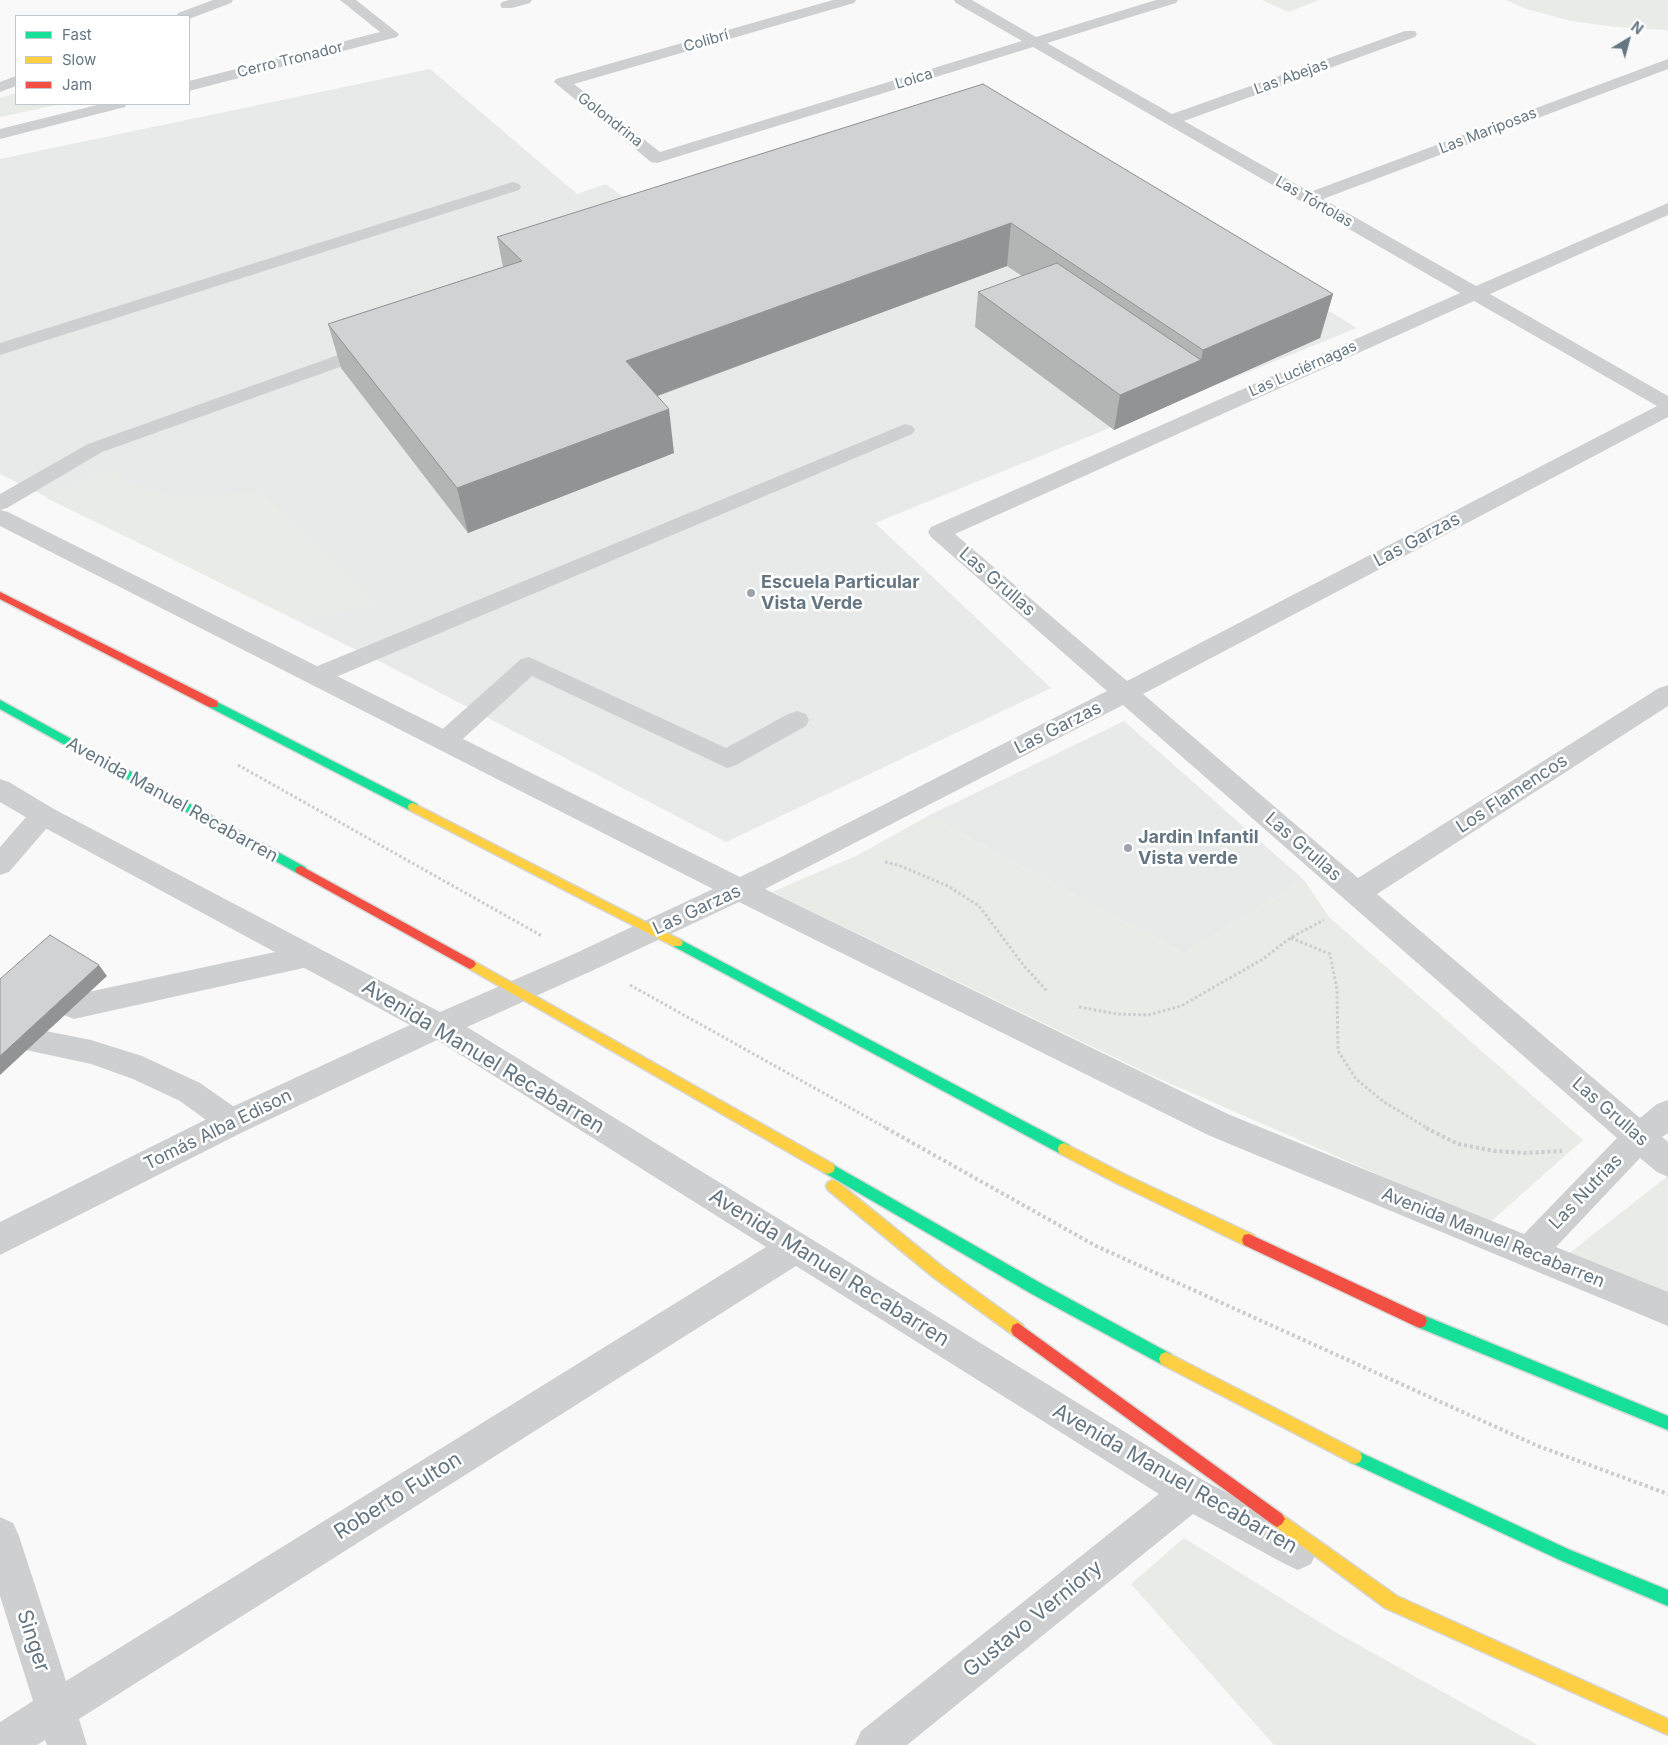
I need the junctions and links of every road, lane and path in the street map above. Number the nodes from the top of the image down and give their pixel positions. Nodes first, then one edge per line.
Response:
1 (226, 0) edge
2 (347, 0) edge
3 (526, 0) edge
4 (849, 0) edge
5 (961, 0) edge
6 (1171, 0) edge
7 (507, 5) dead end
8 (187, 15) edge
9 (1410, 34) dead end
10 (1034, 42) junction
11 (1668, 64) edge
12 (15, 81) edge
13 (562, 82) joint
14 (190, 86) edge
15 (0, 87) edge
16 (114, 105) edge
17 (1171, 120) junction
18 (0, 134) edge
19 (657, 158) joint
20 (513, 187) dead end
21 (1308, 199) junction
22 (1668, 208) edge
23 (1474, 293) junction
24 (385, 344) edge
25 (0, 349) edge
26 (1668, 404) edge
27 (1668, 409) edge
28 (905, 430) dead end
29 (0, 503) edge
30 (0, 517) edge
31 (939, 532) joint
32 (0, 595) edge
33 (316, 676) junction
34 (1126, 693) junction
35 (1668, 694) edge
36 (0, 704) edge
37 (797, 720) dead end
38 (445, 741) junction
39 (233, 762) dead end
40 (0, 789) edge
41 (43, 815) junction
42 (818, 852) junction
43 (0, 865) edge
44 (741, 890) junction
45 (1356, 893) junction
46 (652, 930) junction
47 (1290, 938) junction
48 (308, 956) junction
49 (586, 961) junction
50 (520, 991) junction
51 (1055, 995) dead end
52 (1071, 1003) dead end
53 (74, 1007) dead end
54 (438, 1025) junction
55 (36, 1041) dead end
56 (1668, 1114) edge
57 (232, 1122) junction
58 (770, 1134) junction
59 (1631, 1146) junction
60 (1668, 1162) edge
61 (0, 1239) edge
62 (795, 1248) junction
63 (1528, 1253) junction
64 (1668, 1309) edge
65 (1668, 1423) edge
66 (1190, 1493) junction
67 (1668, 1494) edge
68 (0, 1536) edge
69 (1668, 1598) edge
70 (1391, 1602) junction
71 (55, 1709) junction
72 (1668, 1727) edge
73 (0, 1745) edge
74 (67, 1745) edge
75 (875, 1745) edge

1 - 8 street
2 - 14 street, Cerro Tronador
3 - 7 street
4 - 13 street, Colibrí
5 - 10 street, Las Tórtolas
6 - 10 street, Loica
9 - 17 street, Las Abejas
10 - 17 street, Las Tórtolas
10 - 19 street, Loica
11 - 21 street, Las Mariposas
12 - 15 street
13 - 19 street, Golondrina
16 - 18 street
17 - 21 street, Las Tórtolas
20 - 25 lane
21 - 23 street, Las Tórtolas
22 - 23 street, Las Luciérnagas
23 - 26 street, Las Tórtolas
23 - 31 street, Las Luciérnagas
24 - 29 lane
27 - 34 street, Las Garzas
28 - 33 lane
30 - 33 street, Avenida Manuel Recabarren
31 - 34 street, Las Grullas
32 - 46 main road
33 - 38 street, Avenida Manuel Recabarren
34 - 42 street, Las Garzas
34 - 45 street, Las Grullas
35 - 45 street, Los Flamencos
36 - 50 main road, Avenida Manuel Recabarren
37 - 38 lane
38 - 44 street, Avenida Manuel Recabarren
39 - 49 path
40 - 41 street, Avenida Manuel Recabarren
41 - 43 lane
41 - 48 street, Avenida Manuel Recabarren
42 - 44 street, Las Garzas
42 - 51 path
44 - 46 street, Las Garzas
44 - 63 street, Avenida Manuel Recabarren
45 - 47 path
45 - 59 street, Las Grullas
46 - 49 street, Las Garzas
46 - 65 main road
47 - 52 path
47 - 59 path
48 - 53 lane
48 - 54 street, Avenida Manuel Recabarren
49 - 50 street, Las Garzas
49 - 67 path
50 - 54 street, Las Garzas
50 - 58 main road, Avenida Manuel Recabarren
54 - 57 street, Tomás Alba Edison
54 - 62 street, Avenida Manuel Recabarren
55 - 57 lane
56 - 59 street, Las Nutrias
57 - 61 street, Tomás Alba Edison
58 - 69 main road, Avenida Manuel Recabarren
58 - 70 main road
59 - 60 street, Las Grullas
59 - 63 street, Las Nutrias
62 - 66 street, Avenida Manuel Recabarren
62 - 71 street, Roberto Fulton
63 - 64 street, Avenida Manuel Recabarren
66 - 70 street, Avenida Manuel Recabarren
66 - 75 street, Gustavo Verniory
68 - 71 street, Singer
70 - 72 main road, Avenida Manuel Recabarren
71 - 73 street, Roberto Fulton
71 - 74 street, Singer

